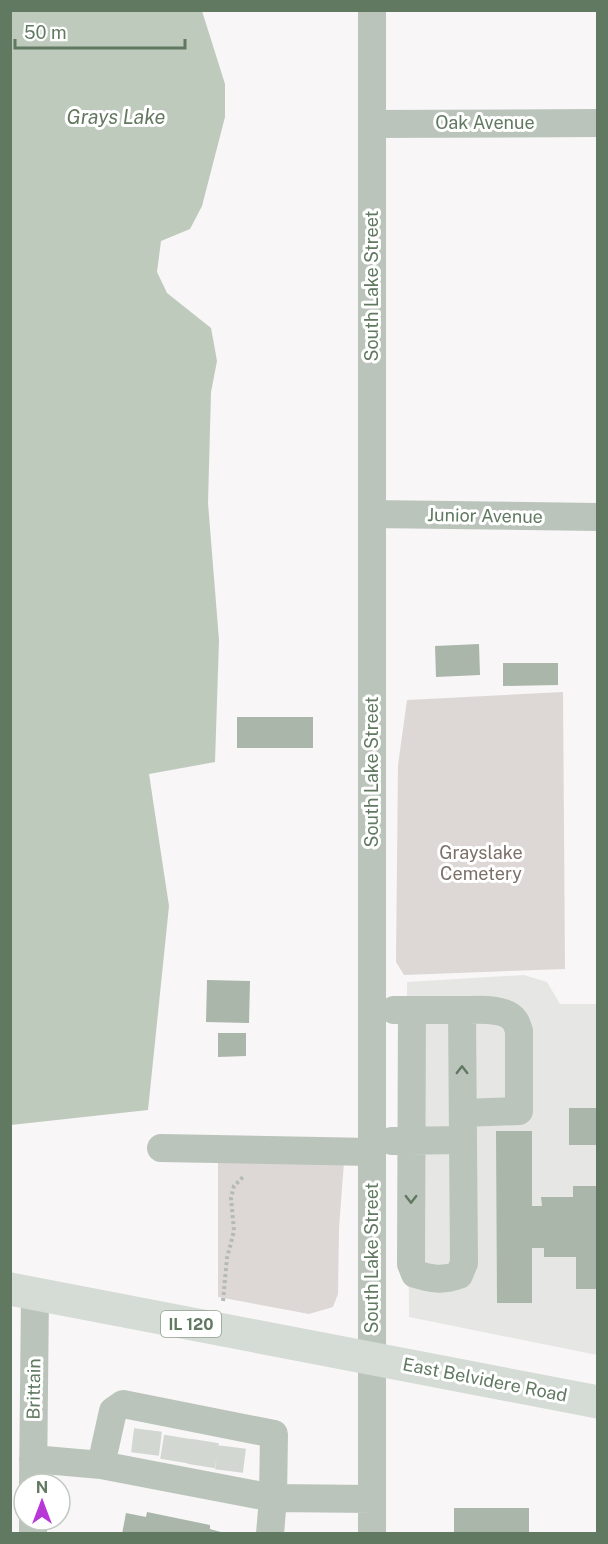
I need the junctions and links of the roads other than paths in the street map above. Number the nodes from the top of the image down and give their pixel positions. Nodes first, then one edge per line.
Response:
1 (372, 10) edge
2 (597, 123) edge
3 (372, 124) junction
4 (372, 514) junction
5 (597, 517) edge
6 (372, 1010) junction
7 (412, 1010) junction
8 (462, 1010) junction
9 (463, 1126) junction
10 (411, 1141) junction
11 (372, 1147) junction
12 (161, 1148) dead end
13 (23, 1291) edge
14 (372, 1359) junction
15 (597, 1402) edge
16 (22, 1410) edge
17 (147, 1442) junction
18 (190, 1450) junction
19 (231, 1458) junction
20 (101, 1465) junction
21 (33, 1472) edge
22 (273, 1498) junction
23 (372, 1499) junction
24 (270, 1533) edge
25 (372, 1533) edge

1 - 3 street, South Lake Street
2 - 3 street, Oak Avenue
3 - 4 street, South Lake Street
4 - 5 street, Junior Avenue
4 - 6 street, South Lake Street
6 - 7 street
6 - 11 street, South Lake Street
7 - 8 street
7 - 10 street
9 -> 8 street
8 - 9 street
9 - 10 street
10 -> 9 street
10 - 11 street
11 - 12 street
11 - 14 street, South Lake Street
13 - 14 main road, IL 120
13 - 16 street, Brittain
14 - 15 main road, East Belvidere Road / IL 120
14 - 23 street, South Lake Street
16 - 21 street, Brittain
17 - 18 street
17 - 18 street
17 - 20 street
17 - 20 street
18 - 19 street
18 - 19 street
19 - 22 street
19 - 22 street
20 - 21 street
22 - 23 street
22 - 24 street
23 - 25 street, South Lake Street

